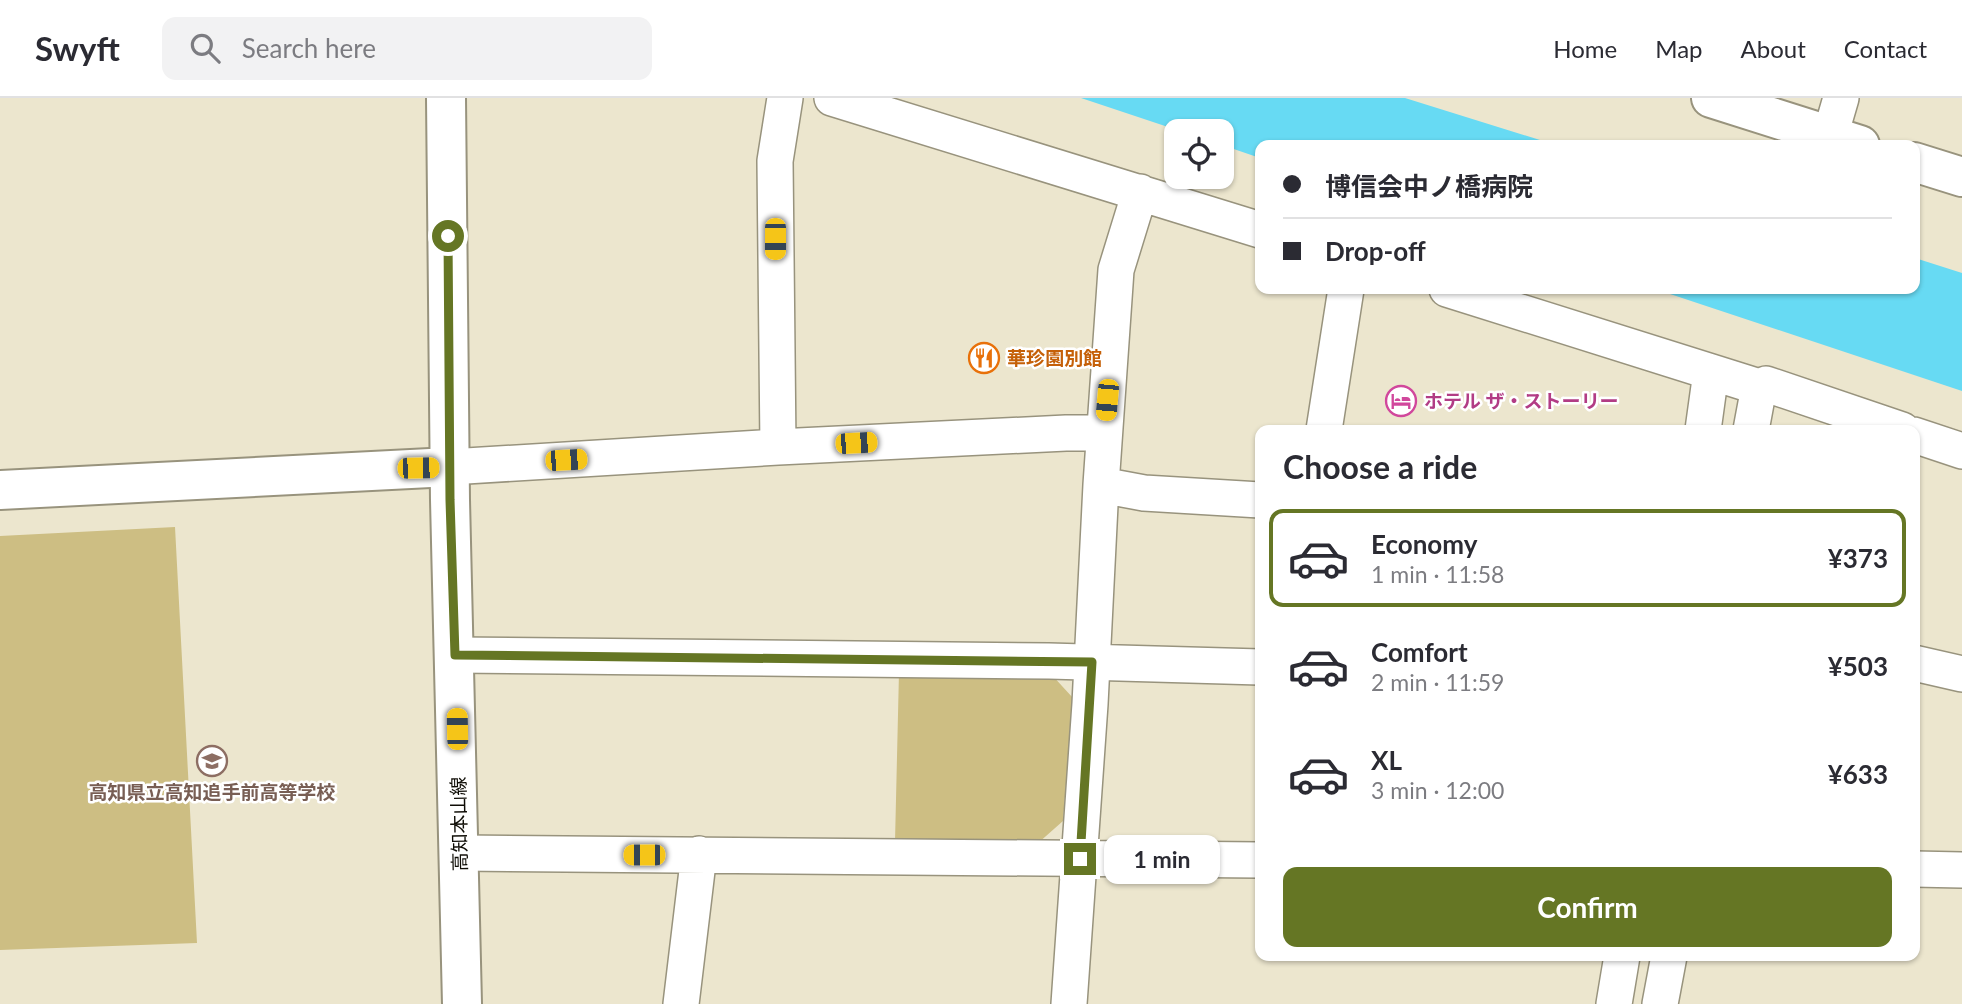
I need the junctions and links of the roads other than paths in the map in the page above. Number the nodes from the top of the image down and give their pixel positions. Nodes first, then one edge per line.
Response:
1 (446, 98) edge
2 (785, 98) edge
3 (832, 98) edge
4 (1711, 98) edge
5 (1841, 98) edge
6 (1845, 140) edge
7 (1920, 164) edge
8 (1962, 177) edge
9 (1140, 192) junction
10 (1255, 228) edge
11 (1345, 294) edge
12 (1463, 294) edge
13 (1711, 372) junction
14 (1759, 387) junction
15 (1326, 425) edge
16 (1704, 425) edge
17 (1752, 425) edge
18 (1887, 425) edge
19 (1104, 433) junction
20 (1920, 437) edge
21 (778, 447) junction
22 (1962, 451) edge
23 (450, 467) junction
24 (1101, 485) junction
25 (0, 490) edge
26 (1255, 500) edge
27 (455, 655) junction
28 (1092, 662) junction
29 (1920, 664) edge
30 (1255, 667) edge
31 (1962, 674) edge
32 (460, 853) junction
33 (699, 854) junction
34 (1080, 859) junction
35 (1255, 860) edge
36 (1920, 869) edge
37 (1962, 870) edge
38 (1621, 961) edge
39 (1668, 961) edge
40 (463, 1004) edge
41 (681, 1004) edge
42 (1069, 1004) edge
43 (1614, 1004) edge
44 (1660, 1004) edge

1 - 23 main road, 高知本山線
2 - 21 street
3 - 9 street
4 - 6 main road
5 - 6 street
7 - 8 main road
9 - 10 street
9 - 19 street
11 - 15 street
12 - 13 street
13 - 14 street
13 - 16 street
14 - 17 street
14 - 18 street
19 - 21 street
19 - 24 street
20 - 22 street
21 - 23 street
23 - 25 main road
23 - 27 main road, 高知本山線
24 - 26 street
24 - 28 street
27 - 28 street
27 - 32 main road, 高知本山線
28 - 30 street
28 - 34 street
29 - 31 street
32 - 33 street
32 - 40 main road, 高知本山線
33 - 34 street
33 - 41 street
34 - 35 street
34 - 42 street
36 - 37 street
38 - 43 street
39 - 44 street

